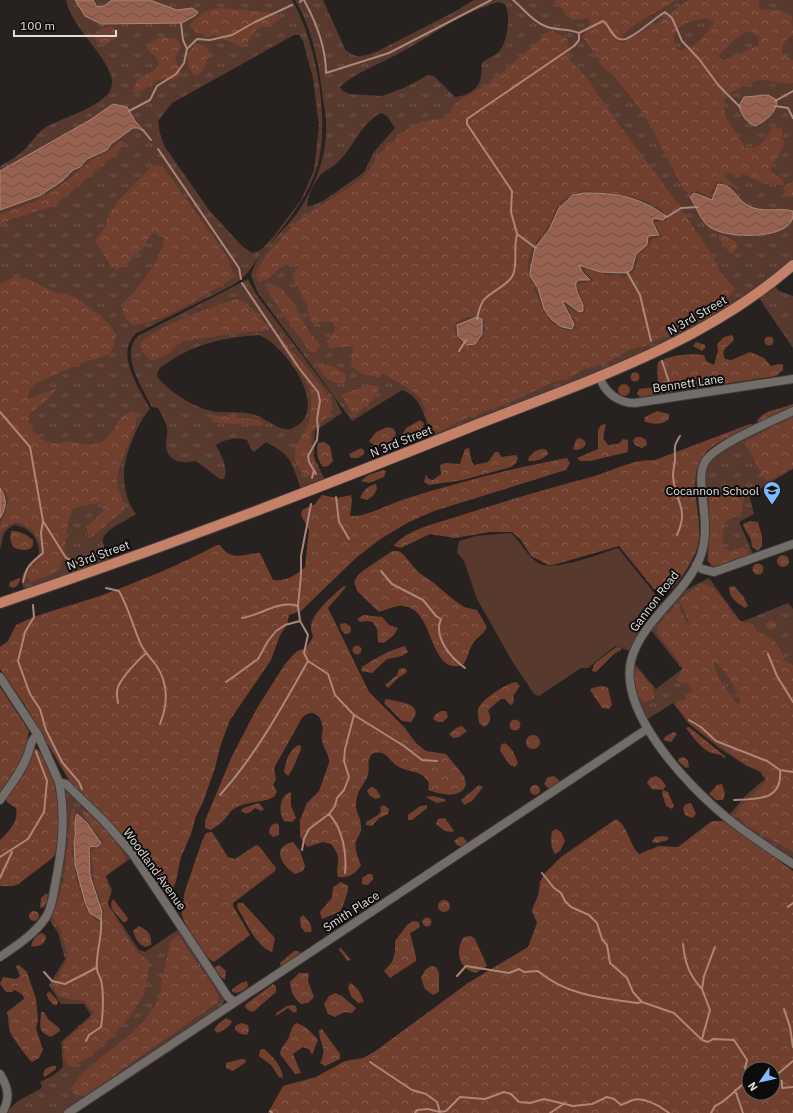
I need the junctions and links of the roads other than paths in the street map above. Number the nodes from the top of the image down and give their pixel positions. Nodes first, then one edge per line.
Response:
1 (793, 265) edge
2 (599, 376) junction
3 (793, 379) edge
4 (793, 411) edge
5 (793, 544) edge
6 (696, 565) junction
7 (0, 603) edge
8 (0, 677) edge
9 (647, 729) junction
10 (38, 735) junction
11 (59, 782) junction
12 (0, 800) edge
13 (793, 864) edge
14 (0, 957) edge
15 (235, 1002) junction
16 (0, 1074) edge
17 (2, 1113) edge
18 (68, 1113) edge

1 - 2 main road, N 3rd Street
2 - 3 street, Bennett Lane
2 - 7 main road, N 3rd Street
4 - 6 street, Gannon Road
5 - 6 street
6 - 9 street, Gannon Road
8 - 10 street
9 - 13 street, Gannon Road
9 - 15 street, Smith Place
10 - 11 street
10 - 12 street
11 - 14 street
11 - 15 street, Woodland Avenue
15 - 18 street, Smith Place
16 - 17 street

